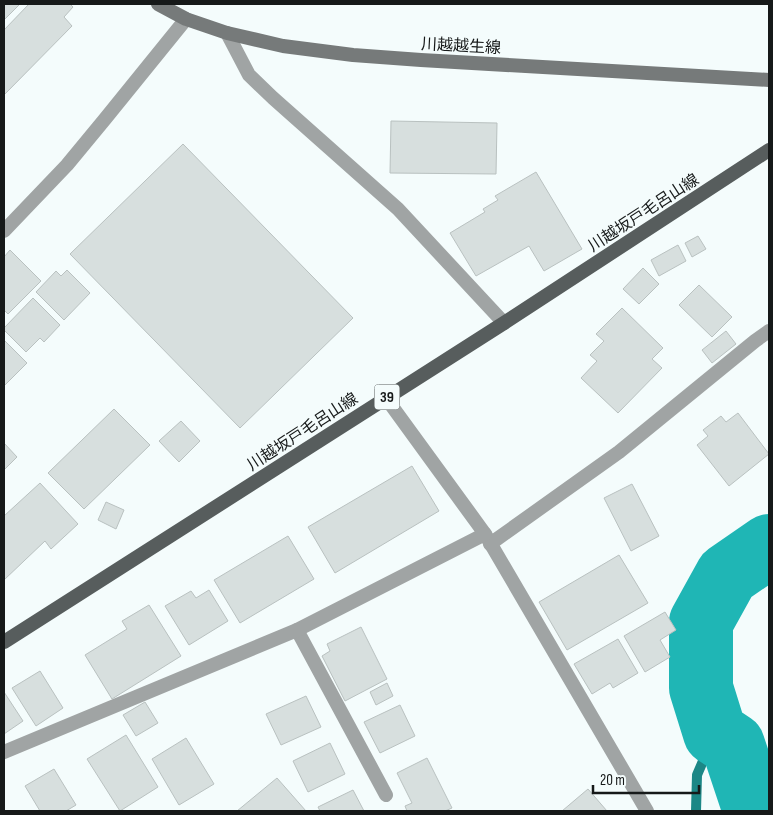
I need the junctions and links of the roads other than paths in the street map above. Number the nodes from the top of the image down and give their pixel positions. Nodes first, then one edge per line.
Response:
1 (158, 4) edge
2 (186, 18) junction
3 (227, 33) junction
4 (769, 80) edge
5 (769, 150) edge
6 (4, 231) edge
7 (504, 323) junction
8 (769, 331) edge
9 (386, 398) junction
10 (487, 539) junction
11 (297, 630) junction
12 (4, 642) edge
13 (4, 752) edge
14 (386, 795) dead end
15 (647, 811) edge

1 - 2 main road, 川越越生線
2 - 3 main road, 川越越生線
2 - 6 street
3 - 4 main road, 川越越生線
3 - 7 street
5 - 7 main road, 川越坂戸毛呂山線 / 39
7 - 9 main road, 川越坂戸毛呂山線 / 39
8 - 10 street
9 - 10 street
9 - 12 main road, 川越坂戸毛呂山線 / 39
10 - 11 street
10 - 15 street
11 - 13 street
11 - 14 street

